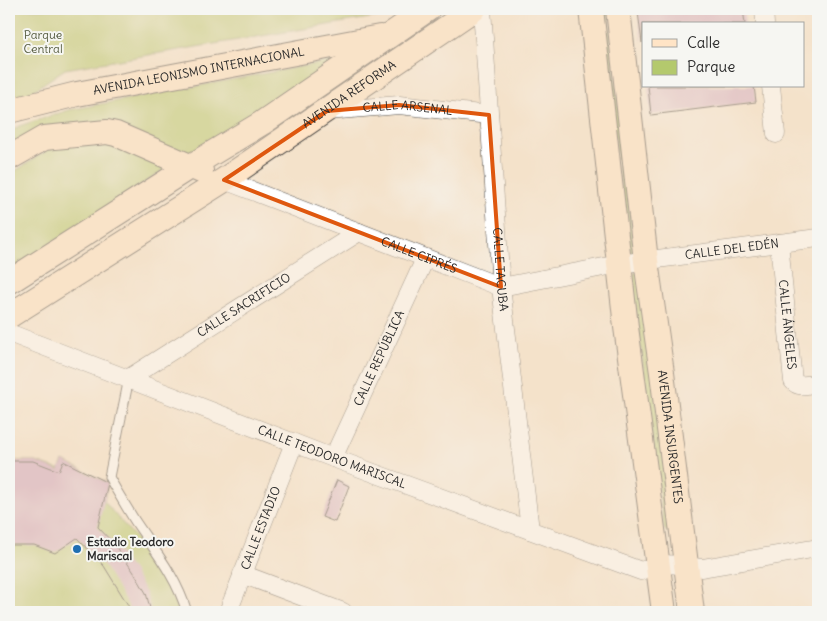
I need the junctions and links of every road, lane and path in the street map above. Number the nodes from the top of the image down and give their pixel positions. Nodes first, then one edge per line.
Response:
1 (428, 9) edge
2 (474, 9) edge
3 (482, 9) edge
4 (618, 9) edge
5 (764, 9) edge
6 (590, 10) edge
7 (765, 22) edge
8 (389, 35) junction
9 (771, 88) edge
10 (9, 111) edge
11 (327, 111) junction
12 (489, 115) junction
13 (776, 134) dead end
14 (9, 158) edge
15 (190, 166) junction
16 (224, 180) junction
17 (359, 232) junction
18 (818, 238) edge
19 (779, 242) junction
20 (425, 259) junction
21 (646, 261) junction
22 (619, 264) junction
23 (9, 282) edge
24 (501, 288) junction
25 (9, 316) edge
26 (9, 333) edge
27 (129, 378) junction
28 (818, 383) edge
29 (294, 443) junction
30 (333, 458) junction
31 (530, 530) junction
32 (818, 548) edge
33 (657, 565) junction
34 (687, 566) junction
35 (242, 574) junction
36 (186, 612) edge
37 (228, 612) edge
38 (343, 612) edge
39 (664, 612) edge
40 (692, 612) edge

1 - 8 street, AVENIDA REFORMA
2 - 11 street, AVENIDA REFORMA
3 - 12 street, CALLE TACUBA
4 - 21 street, AVENIDA INSURGENTES
5 - 7 street
6 - 22 street
8 - 10 street, AVENIDA LEONISMO INTERNACIONAL
8 - 15 street, AVENIDA REFORMA
9 - 13 street
11 - 12 street, CALLE ARSENAL
11 - 16 street, AVENIDA REFORMA
12 - 24 street, CALLE TACUBA
14 - 15 street
15 - 16 street
15 - 23 street, AVENIDA REFORMA
16 - 17 street, CALLE CIPRÉS
16 - 25 street, AVENIDA REFORMA
17 - 20 street, CALLE CIPRÉS
17 - 27 street, CALLE SACRIFICIO
18 - 19 street, CALLE DEL EDÉN
19 - 21 street, CALLE DEL EDÉN
19 - 28 street, CALLE ÁNGELES
20 - 24 street, CALLE CIPRÉS
20 - 30 street, CALLE REPÚBLICA
21 - 22 street
21 - 34 street, AVENIDA INSURGENTES
22 - 24 street
22 - 33 street
24 - 31 street, CALLE TACUBA
26 - 27 street, CALLE TEODORO MARISCAL
27 - 29 street, CALLE TEODORO MARISCAL
27 - 36 lane
29 - 30 street, CALLE TEODORO MARISCAL
29 - 35 street, CALLE ESTADIO
30 - 31 street, CALLE TEODORO MARISCAL
31 - 33 street, CALLE TEODORO MARISCAL
32 - 34 street, CALLE TEODORO MARISCAL
33 - 34 street, CALLE TEODORO MARISCAL
33 - 39 street
34 - 40 street, AVENIDA INSURGENTES
35 - 37 street, CALLE ESTADIO
35 - 38 street

